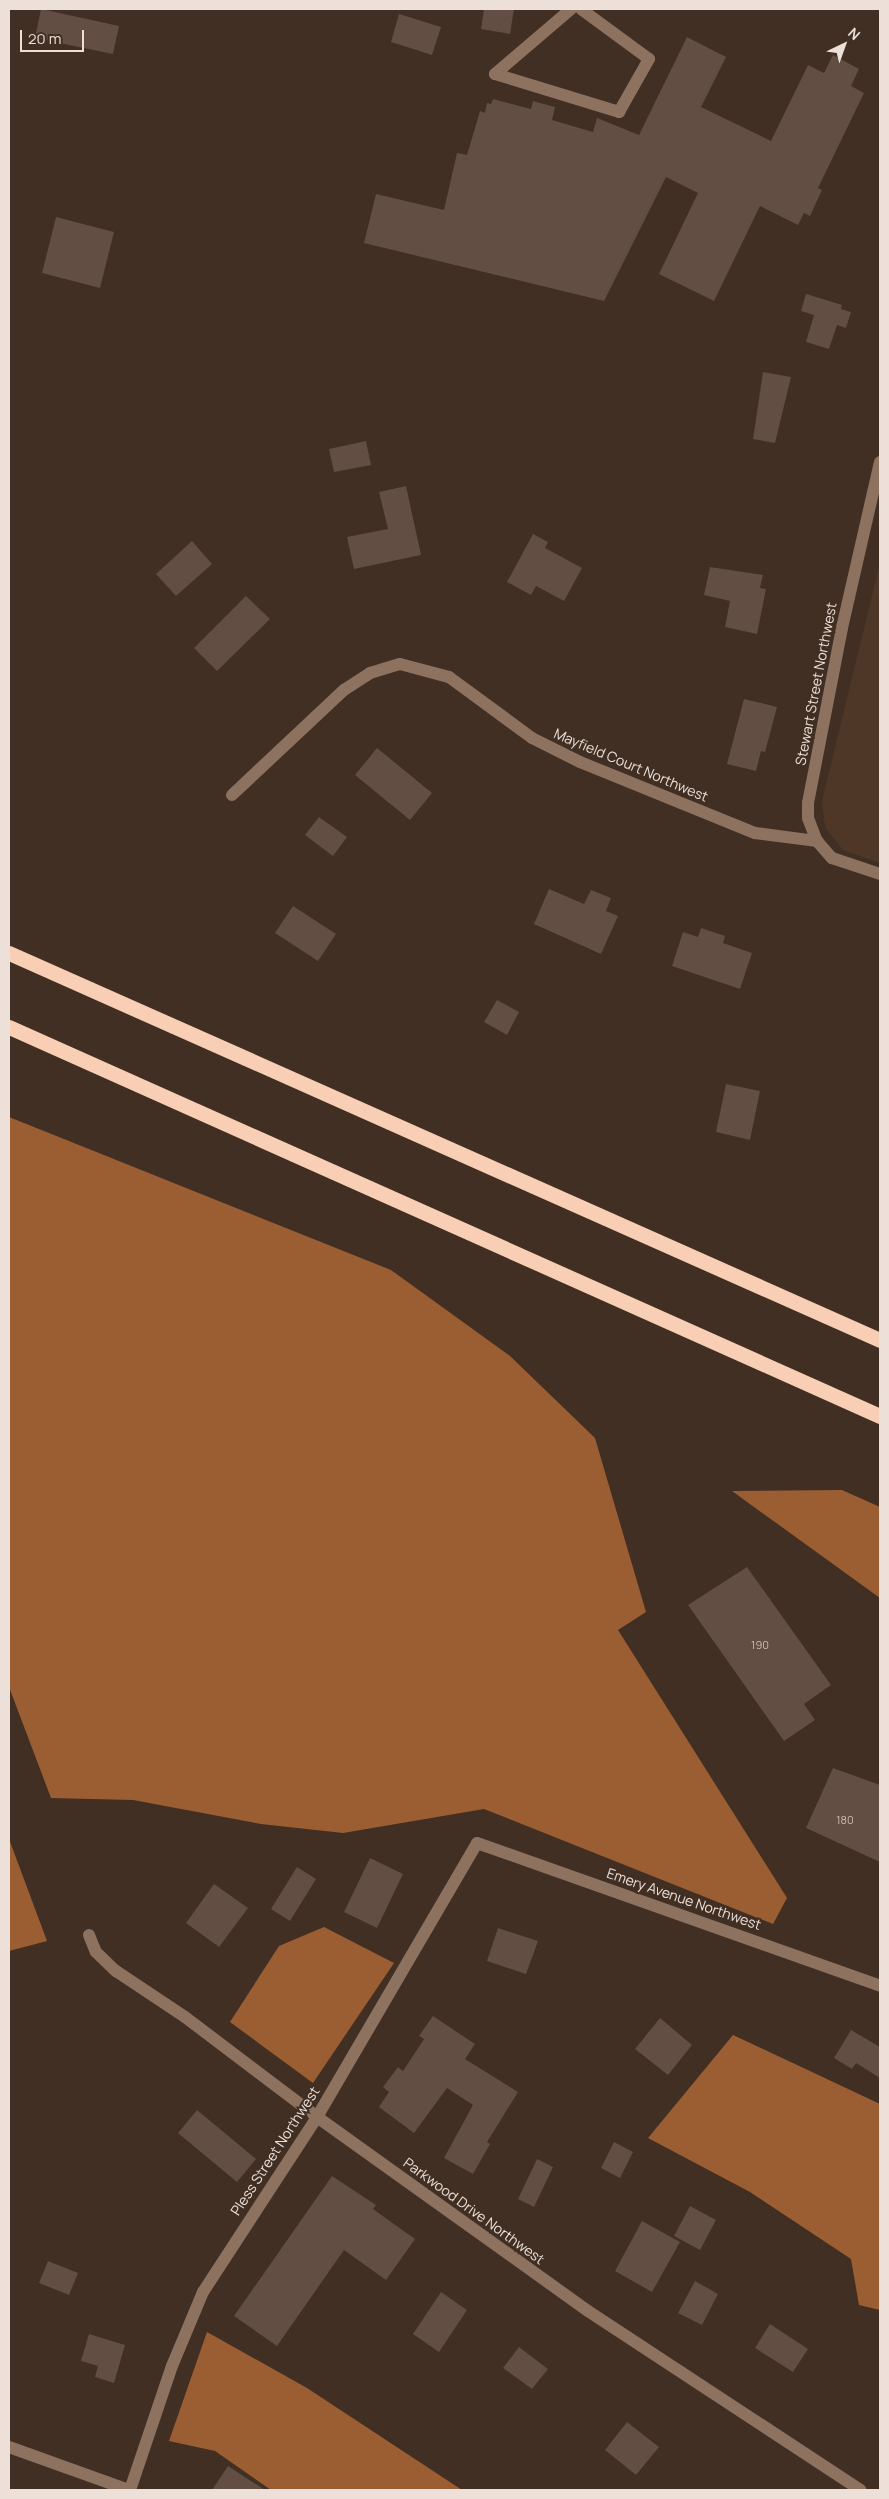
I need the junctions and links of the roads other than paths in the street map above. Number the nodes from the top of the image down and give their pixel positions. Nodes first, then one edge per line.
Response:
1 (571, 9) edge
2 (581, 9) edge
3 (880, 462) edge
4 (232, 795) dead end
5 (817, 841) junction
6 (880, 874) edge
7 (9, 953) edge
8 (9, 1027) edge
9 (880, 1340) edge
10 (880, 1416) edge
11 (477, 1843) joint
12 (88, 1935) dead end
13 (880, 1986) edge
14 (317, 2117) junction
15 (9, 2447) edge
16 (130, 2490) edge
17 (860, 2490) edge

1 - 2 street
3 - 5 street, Stewart Street Northwest
4 - 5 street, Mayfield Court Northwest
5 - 6 street, Stewart Street Northwest
7 - 9 highway
8 - 10 highway
11 - 13 street, Emery Avenue Northwest
11 - 14 street, Pless Street Northwest
12 - 14 street, Parkwood Drive Northwest
14 - 16 street, Pless Street Northwest
14 - 17 street, Parkwood Drive Northwest
15 - 16 street

